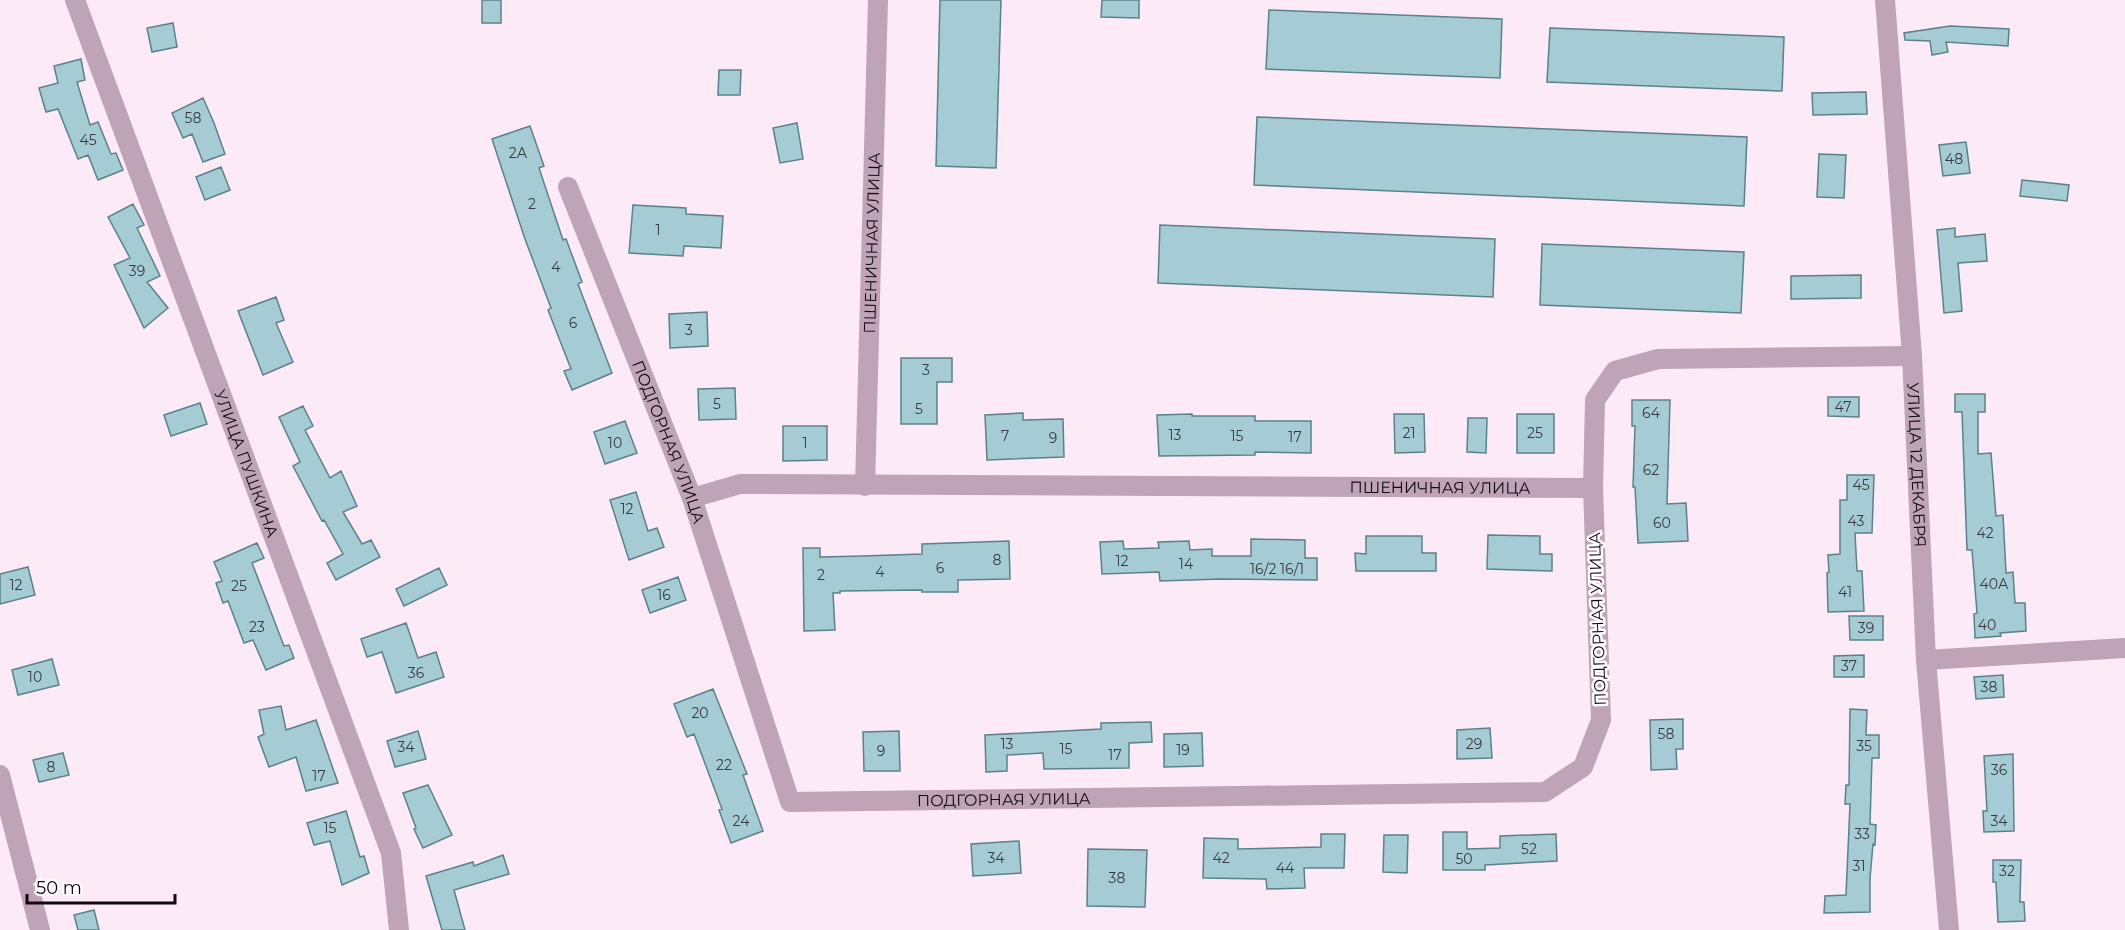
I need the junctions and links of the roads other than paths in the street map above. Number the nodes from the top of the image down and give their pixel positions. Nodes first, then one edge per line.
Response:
1 (75, 0) edge
2 (878, 0) edge
3 (1885, 0) edge
4 (567, 187) dead end
5 (1912, 356) junction
6 (865, 486) junction
7 (1593, 488) junction
8 (692, 498) junction
9 (2125, 648) edge
10 (1926, 660) junction
11 (0, 775) edge
12 (40, 930) edge
13 (399, 930) edge
14 (1949, 930) edge

1 - 13 street, УЛИЦА ПУШКИНА
2 - 6 street, ПШЕНИЧНАЯ УЛИЦА
3 - 5 street, УЛИЦА 12 ДЕКАБРЯ
4 - 8 street, ПОДГОРНАЯ УЛИЦА
5 - 7 street
5 - 10 street, УЛИЦА 12 ДЕКАБРЯ
6 - 7 street, ПШЕНИЧНАЯ УЛИЦА
6 - 8 street, ПШЕНИЧНАЯ УЛИЦА
7 - 8 street, ПОДГОРНАЯ УЛИЦА
9 - 10 street
10 - 14 street, УЛИЦА 12 ДЕКАБРЯ
11 - 12 street

